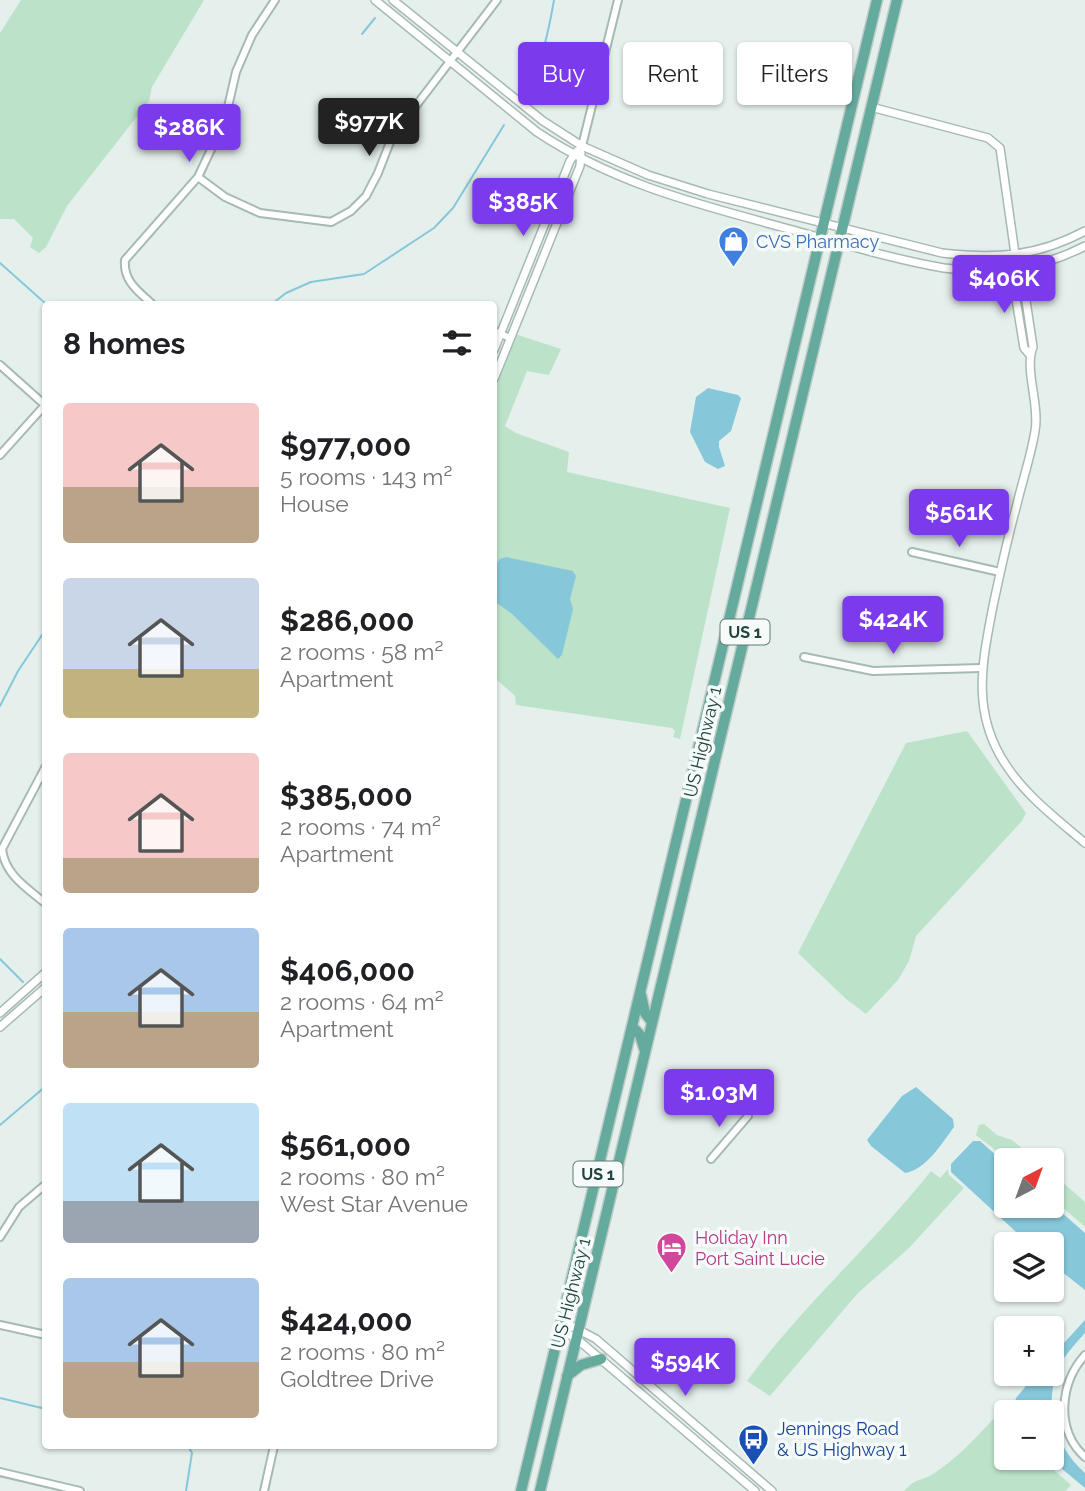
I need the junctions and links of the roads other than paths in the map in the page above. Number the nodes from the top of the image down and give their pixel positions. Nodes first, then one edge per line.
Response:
1 (275, 0) edge
2 (375, 0) edge
3 (393, 0) edge
4 (497, 0) edge
5 (618, 0) edge
6 (877, 0) edge
7 (897, 0) edge
8 (457, 54) junction
9 (450, 62) junction
10 (871, 107) junction
11 (582, 146) junction
12 (577, 156) junction
13 (198, 177) junction
14 (822, 223) junction
15 (842, 227) junction
16 (1085, 231) edge
17 (819, 238) junction
18 (838, 242) junction
19 (536, 243) junction
20 (1085, 246) edge
21 (547, 247) junction
22 (1016, 255) junction
23 (1017, 272) junction
24 (149, 301) edge
25 (497, 332) edge
26 (510, 338) junction
27 (0, 365) edge
28 (497, 371) edge
29 (42, 402) edge
30 (42, 408) edge
31 (0, 455) edge
32 (912, 552) dead end
33 (1000, 572) junction
34 (735, 597) junction
35 (729, 624) junction
36 (747, 626) junction
37 (742, 646) junction
38 (804, 657) dead end
39 (981, 668) junction
40 (42, 774) edge
41 (1085, 843) edge
42 (42, 901) edge
43 (42, 976) edge
44 (42, 990) edge
45 (640, 995) junction
46 (9, 1006) junction
47 (0, 1013) edge
48 (15, 1014) junction
49 (652, 1022) junction
50 (632, 1026) junction
51 (0, 1027) edge
52 (645, 1052) junction
53 (748, 1116) dead end
54 (711, 1159) dead end
55 (42, 1188) edge
56 (0, 1237) edge
57 (0, 1325) edge
58 (561, 1325) junction
59 (42, 1334) edge
60 (578, 1334) junction
61 (1085, 1355) edge
62 (601, 1359) junction
63 (567, 1377) junction
64 (273, 1449) edge
65 (1085, 1457) edge
66 (0, 1472) edge
67 (80, 1491) edge
68 (264, 1491) edge
69 (521, 1491) edge
70 (540, 1491) edge
71 (755, 1491) edge
72 (772, 1491) edge

1 - 13 street
2 - 9 street
3 - 8 street
4 - 8 street
5 - 11 street
6 - 14 main road, US Highway 1 / US 1
7 - 10 main road, US Highway 1 / US 1
8 - 9 street
8 - 11 street
9 - 12 street
9 - 13 street
10 - 15 main road, US Highway 1 / US 1
10 - 22 street
11 - 12 street
11 - 14 street
12 - 17 street
12 - 19 street
12 - 21 street
13 - 24 street
14 - 15 street
14 - 17 main road, US Highway 1 / US 1
15 - 18 main road, US Highway 1 / US 1
15 - 22 street
16 - 22 street
17 - 18 street
17 - 34 main road, US Highway 1 / US 1
18 - 23 street
18 - 36 main road, US Highway 1 / US 1
19 - 21 street
19 - 25 street
20 - 23 street
21 - 26 street
22 - 23 street
23 - 33 street
25 - 26 street
26 - 28 street
27 - 29 street
30 - 31 street
32 - 33 street
33 - 39 street
34 - 35 main road, US Highway 1 / US 1
34 - 36 main road
35 - 37 main road
35 - 45 main road, US Highway 1 / US 1
36 - 37 main road, US Highway 1 / US 1
37 - 49 main road, US Highway 1 / US 1
38 - 39 street
39 - 41 street
40 - 42 street
43 - 46 street
44 - 48 street
45 - 49 main road
45 - 50 main road, US Highway 1 / US 1
46 - 47 street
46 - 48 street
48 - 51 street
49 - 52 main road, US Highway 1 / US 1
50 - 52 main road
50 - 58 main road, US Highway 1 / US 1
52 - 60 main road, US Highway 1 / US 1
53 - 54 street
55 - 56 street
57 - 59 street
58 - 60 street
58 - 69 main road, US Highway 1 / US 1
60 - 62 street
60 - 63 main road, US Highway 1 / US 1
60 - 72 street
61 - 65 street
62 - 63 main road
62 - 71 street
63 - 70 main road, US Highway 1 / US 1
64 - 68 street
66 - 67 street

